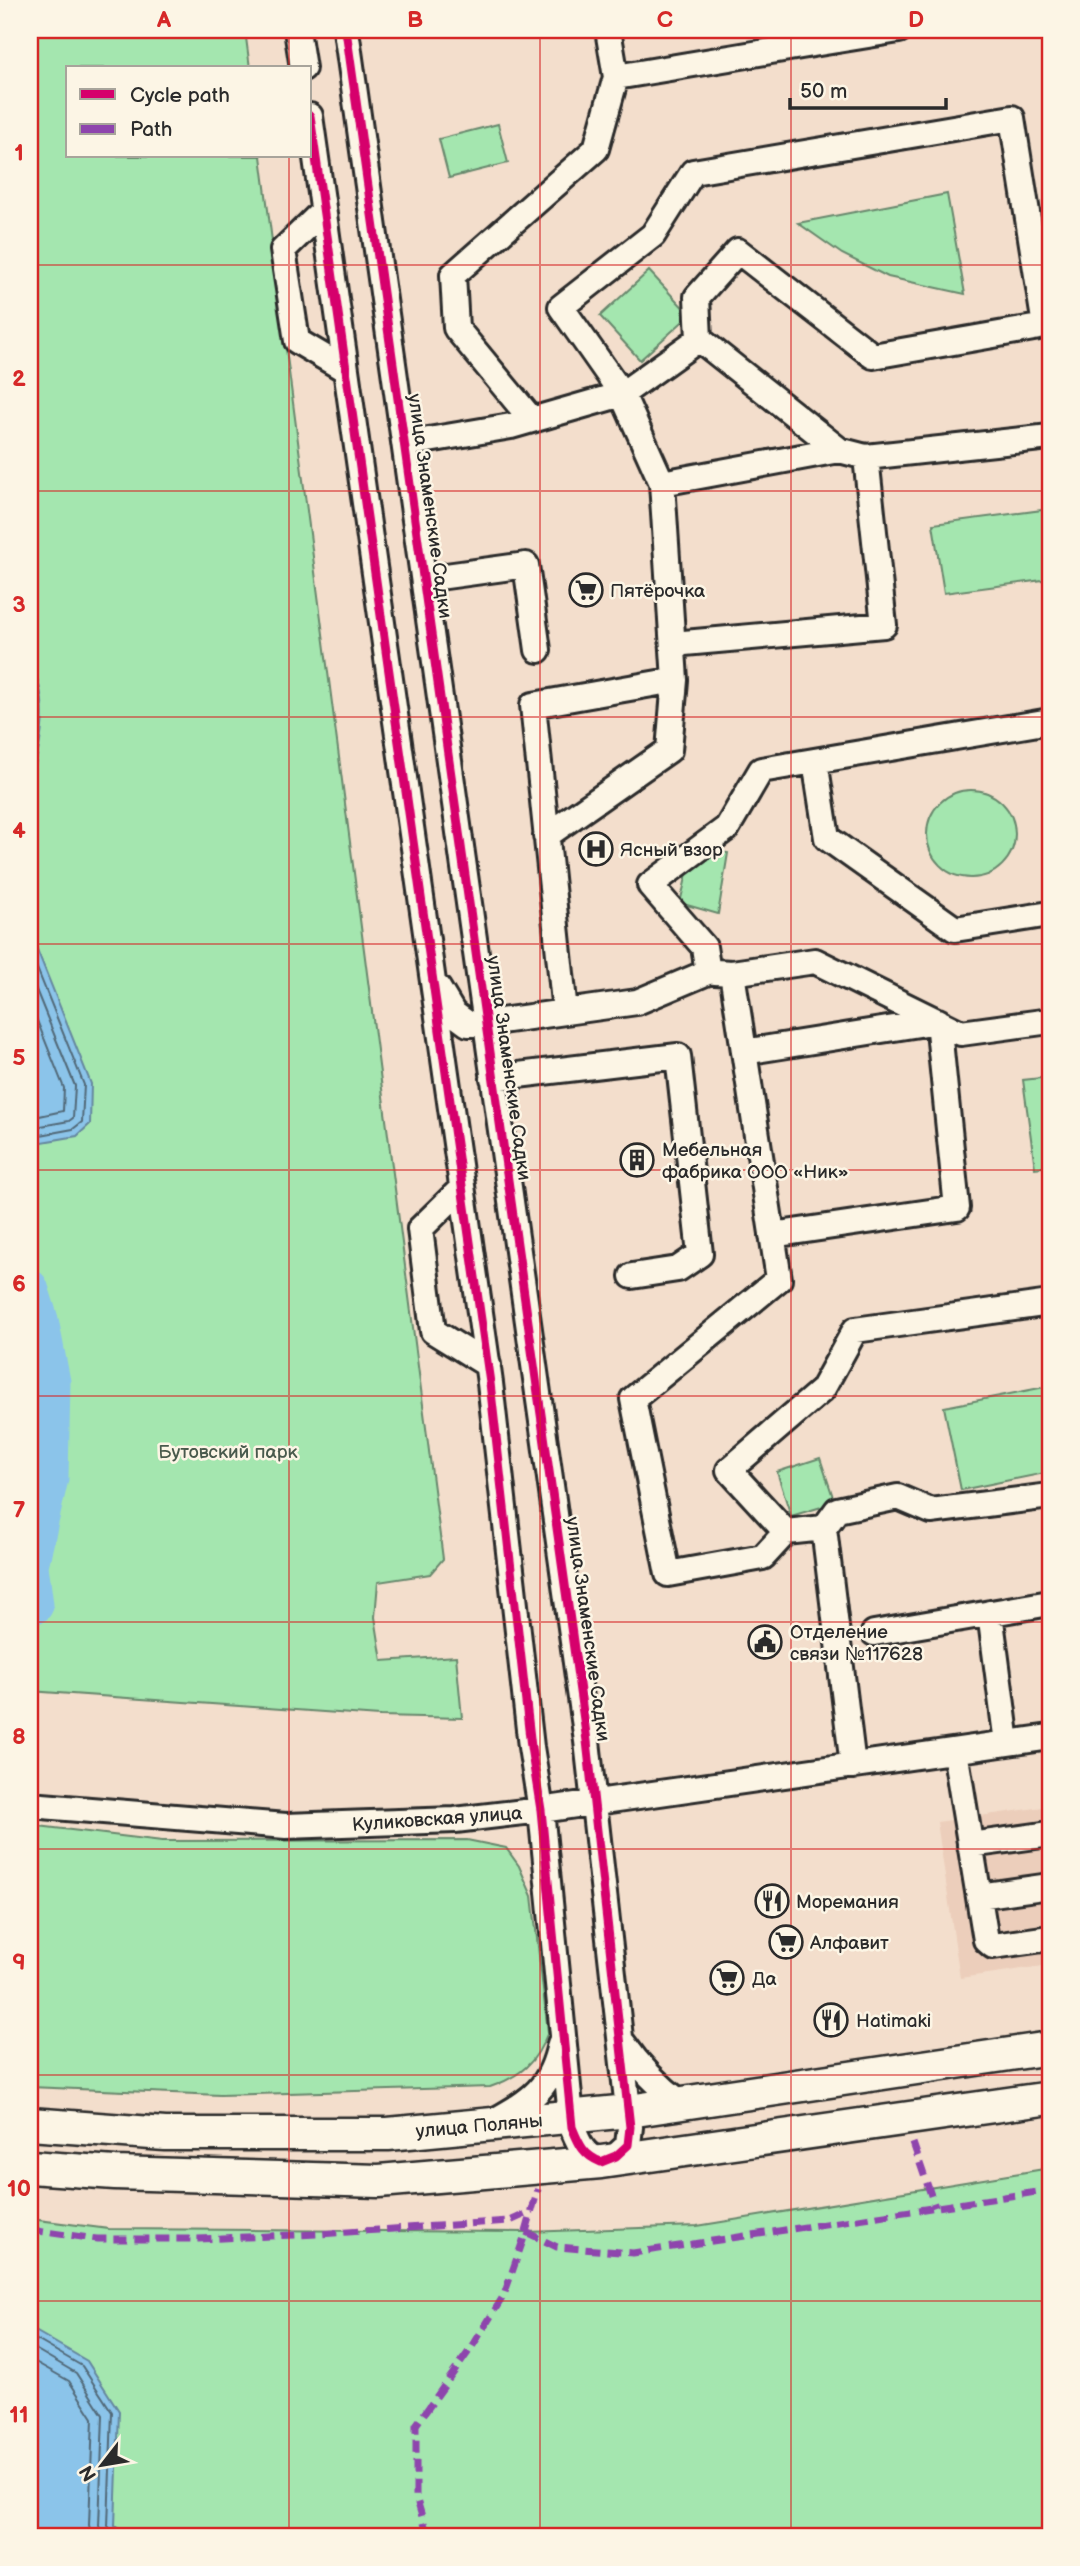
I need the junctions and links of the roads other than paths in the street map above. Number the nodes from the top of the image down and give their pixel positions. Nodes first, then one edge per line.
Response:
1 (297, 30) edge
2 (346, 30) edge
3 (608, 30) edge
4 (898, 30) edge
5 (818, 36) edge
6 (303, 66) edge
7 (616, 77) junction
8 (312, 131) edge
9 (323, 211) junction
10 (1048, 326) edge
11 (699, 339) junction
12 (346, 370) junction
13 (622, 394) junction
14 (532, 420) junction
15 (1050, 437) edge
16 (405, 444) junction
17 (839, 450) junction
18 (866, 457) junction
19 (662, 483) junction
20 (424, 579) junction
21 (673, 645) junction
22 (538, 650) dead end
23 (676, 680) junction
24 (1050, 721) edge
25 (815, 761) junction
26 (547, 836) junction
27 (1050, 914) edge
28 (431, 971) junction
29 (720, 973) junction
30 (565, 1012) junction
31 (938, 1021) junction
32 (1050, 1021) edge
33 (486, 1023) junction
34 (744, 1052) junction
35 (494, 1078) junction
36 (462, 1188) junction
37 (772, 1235) junction
38 (632, 1276) dead end
39 (1050, 1303) edge
40 (488, 1365) junction
41 (1050, 1496) edge
42 (824, 1528) junction
43 (786, 1532) junction
44 (1050, 1603) edge
45 (990, 1614) junction
46 (874, 1633) dead end
47 (1050, 1737) edge
48 (1007, 1743) junction
49 (955, 1751) junction
50 (853, 1766) junction
51 (595, 1803) junction
52 (30, 1805) edge
53 (541, 1811) junction
54 (1050, 1833) edge
55 (970, 1845) junction
56 (1050, 1886) edge
57 (979, 1896) junction
58 (1050, 1938) edge
59 (563, 2033) junction
60 (619, 2036) junction
61 (1050, 2048) edge
62 (1050, 2098) edge
63 (682, 2104) junction
64 (629, 2111) junction
65 (571, 2117) junction
66 (30, 2124) edge
67 (488, 2125) junction
68 (601, 2162) junction
69 (30, 2167) edge

1 - 6 street
2 - 16 street, улица Знаменские Садки
3 - 7 street
4 - 5 street
5 - 7 street
7 - 14 street
8 - 9 street
9 - 12 street
9 - 12 street
10 - 11 street
10 - 13 street
11 - 13 street
11 - 17 street
12 - 28 street
13 - 14 street
13 - 19 street
14 - 16 street
15 - 18 street
16 - 20 street, улица Знаменские Садки
17 - 18 street
17 - 19 street
18 - 21 street
19 - 21 street
20 - 22 street
20 - 33 street, улица Знаменские Садки
21 - 23 street
23 - 26 street
23 - 26 street
24 - 25 street
25 - 27 street
25 - 29 street
26 - 30 street
28 - 33 street
28 - 36 street
29 - 30 street
29 - 31 street
29 - 34 street
30 - 33 street
31 - 32 street
31 - 34 street
31 - 37 street
33 - 35 street, улица Знаменские Садки
34 - 37 street
35 - 38 street
35 - 51 street, улица Знаменские Садки
36 - 40 street
36 - 40 street
37 - 43 street
39 - 43 street
40 - 53 street
41 - 42 street
42 - 43 street
42 - 50 street
44 - 45 street
45 - 46 street
45 - 48 street
47 - 48 street, Куликовская улица
48 - 49 street, Куликовская улица
49 - 50 street, Куликовская улица
49 - 55 street
50 - 51 street, Куликовская улица
51 - 53 street, Куликовская улица
51 - 60 street, улица Знаменские Садки
52 - 53 street, Куликовская улица
53 - 59 street
54 - 55 street
55 - 57 street
56 - 57 street
57 - 58 street
59 - 65 street
59 - 67 street
60 - 63 street
60 - 64 street, улица Знаменские Садки
61 - 63 main road, улица Поляны
62 - 68 main road
63 - 64 main road, улица Поляны
64 - 65 main road, улица Поляны
64 - 68 street, улица Знаменские Садки
65 - 67 main road, улица Поляны
65 - 68 street
66 - 67 main road, улица Поляны
68 - 69 main road

